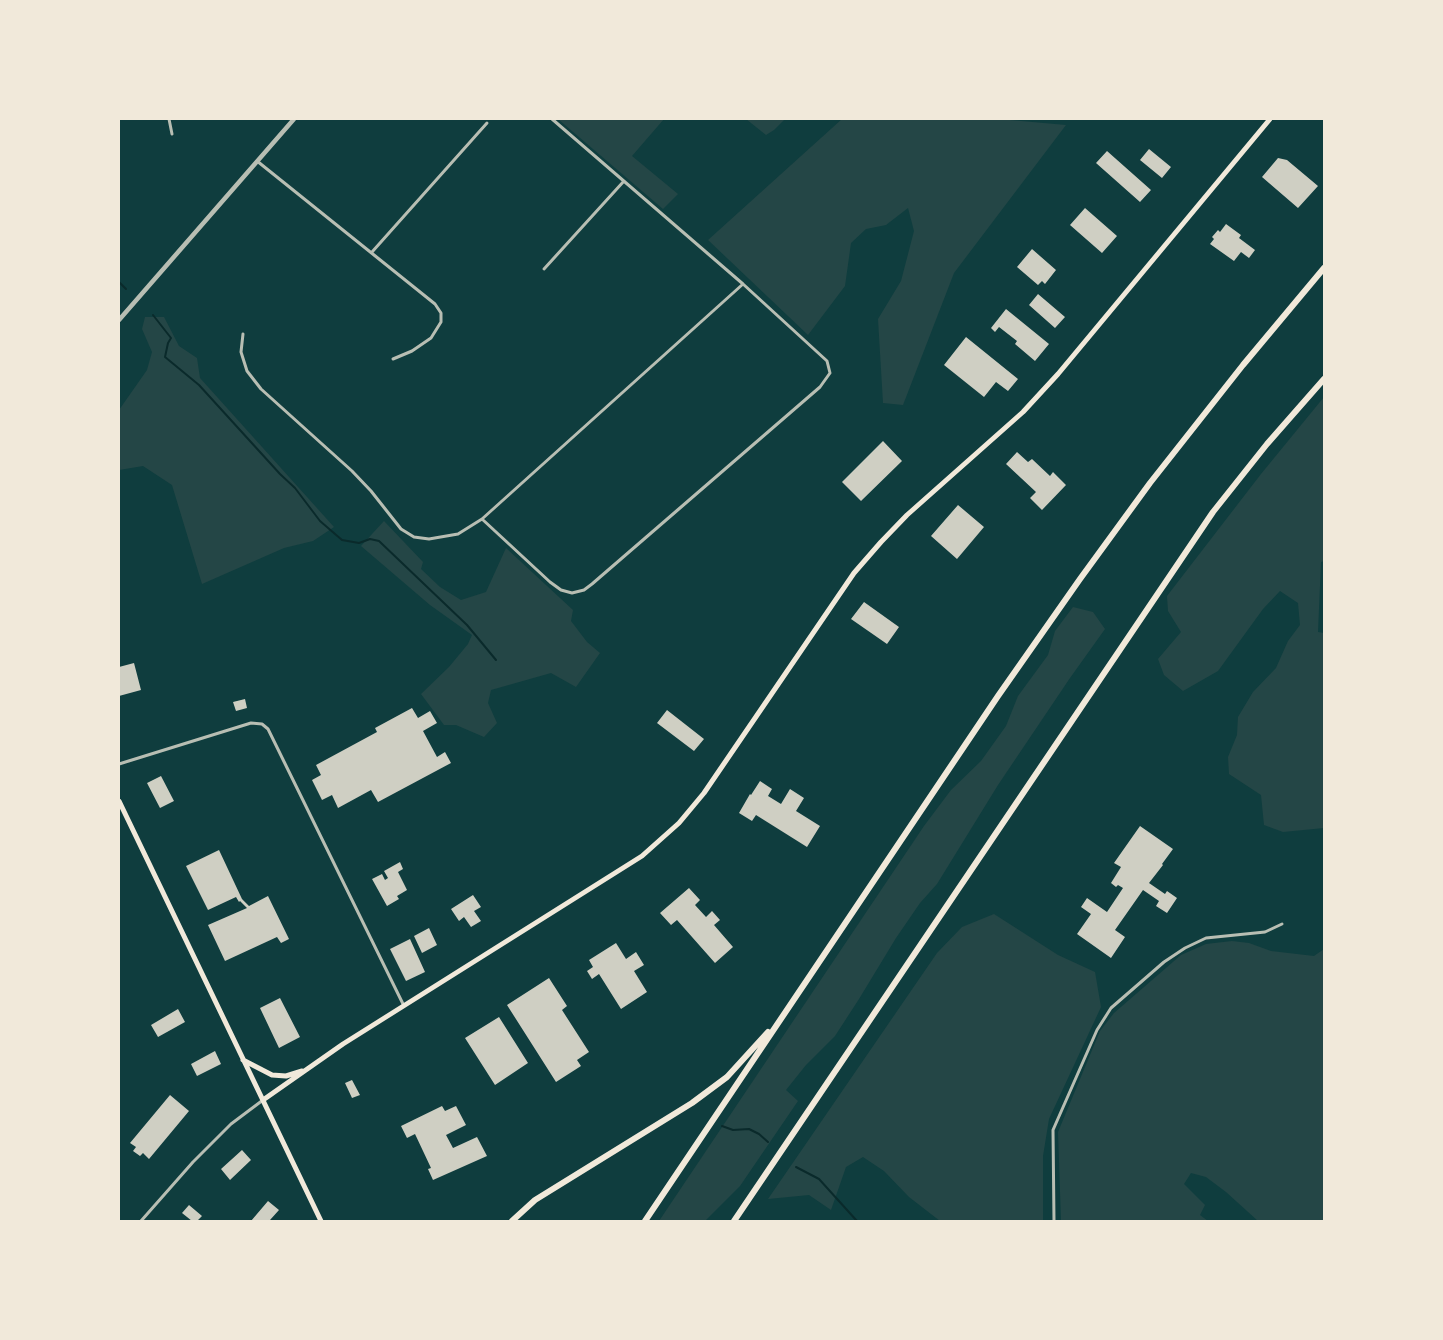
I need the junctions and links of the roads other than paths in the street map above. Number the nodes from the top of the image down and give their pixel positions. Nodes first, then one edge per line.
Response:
1 (169, 119) edge
2 (294, 119) edge
3 (552, 119) edge
4 (1270, 119) edge
5 (487, 123) dead end
6 (172, 134) dead end
7 (257, 161) junction
8 (624, 180) junction
9 (372, 252) junction
10 (1324, 268) edge
11 (544, 270) dead end
12 (742, 284) junction
13 (119, 320) edge
14 (243, 334) dead end
15 (393, 359) dead end
16 (1324, 379) edge
17 (482, 519) junction
18 (119, 764) edge
19 (119, 801) edge
20 (1282, 924) dead end
21 (404, 1006) junction
22 (783, 1017) junction
23 (243, 1060) junction
24 (307, 1069) junction
25 (263, 1100) junction
26 (141, 1221) edge
27 (320, 1221) edge
28 (512, 1221) edge
29 (645, 1221) edge
30 (734, 1221) edge
31 (1054, 1221) edge

1 - 6 street
2 - 7 street
3 - 8 street
4 - 21 main road
5 - 9 street
7 - 9 street
7 - 13 street
8 - 11 street
8 - 12 street
9 - 15 street
10 - 22 highway
12 - 17 street
12 - 17 street
14 - 17 street
16 - 30 highway
18 - 21 street
19 - 23 main road
20 - 31 street
21 - 24 main road
22 - 28 highway
22 - 29 highway
23 - 24 main road
23 - 25 main road
24 - 25 main road
25 - 26 street
25 - 27 main road

